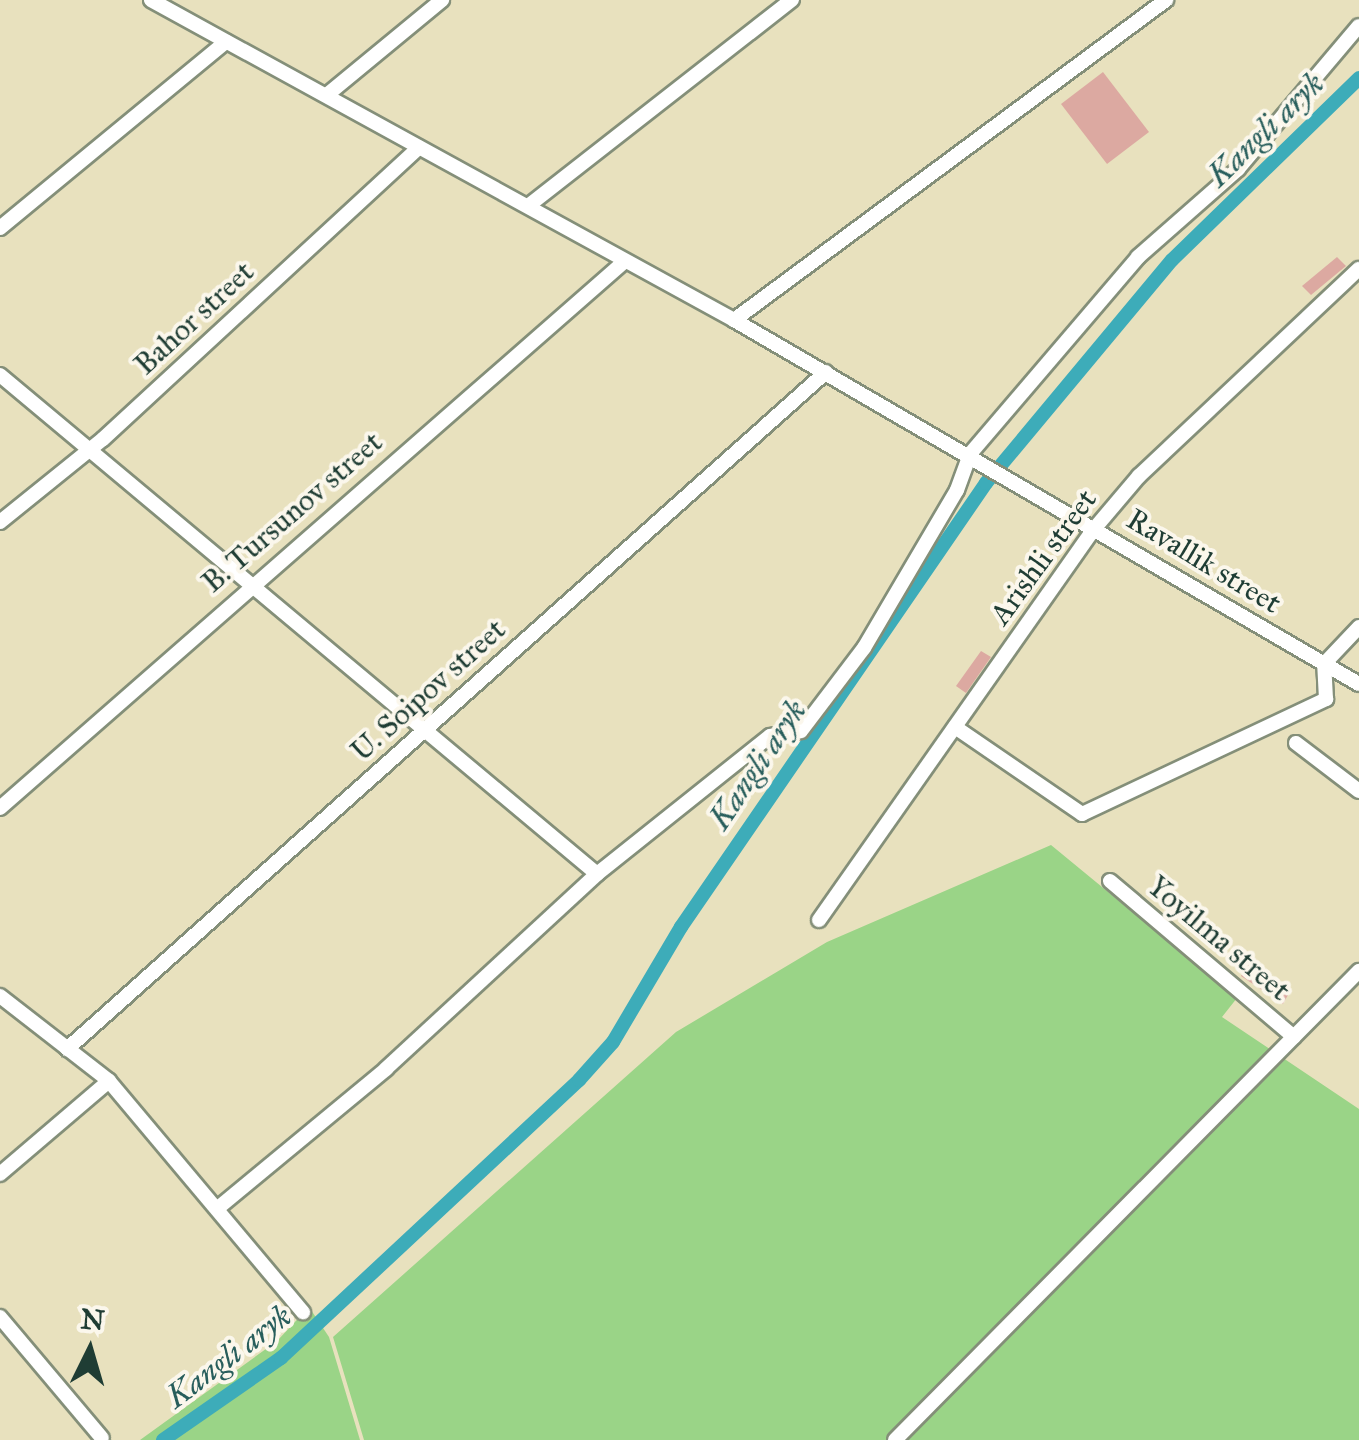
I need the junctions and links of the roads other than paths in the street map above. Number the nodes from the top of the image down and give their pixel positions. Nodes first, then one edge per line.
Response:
1 (151, 0) edge
2 (442, 0) edge
3 (792, 0) edge
4 (1166, 0) edge
5 (1359, 26) edge
6 (226, 42) junction
7 (328, 94) junction
8 (419, 148) junction
9 (528, 206) junction
10 (0, 228) edge
11 (624, 262) junction
12 (1359, 269) edge
13 (734, 320) junction
14 (826, 372) junction
15 (0, 375) edge
16 (90, 450) junction
17 (974, 456) junction
18 (0, 522) edge
19 (1094, 528) junction
20 (247, 586) junction
21 (1359, 627) edge
22 (1324, 664) junction
23 (1359, 684) edge
24 (428, 727) junction
25 (955, 727) junction
26 (1296, 743) dead end
27 (1359, 791) edge
28 (0, 808) edge
29 (597, 874) junction
30 (1110, 881) dead end
31 (820, 920) dead end
32 (1359, 972) edge
33 (0, 996) edge
34 (1294, 1036) junction
35 (67, 1049) junction
36 (109, 1081) junction
37 (0, 1174) edge
38 (218, 1208) junction
39 (303, 1312) dead end
40 (0, 1317) edge
41 (102, 1438) edge
42 (895, 1440) edge

1 - 6 street, Ravallik street
2 - 7 street
3 - 9 street
4 - 13 street
5 - 17 street
6 - 7 street, Ravallik street
6 - 10 street
7 - 8 street, Ravallik street
8 - 9 street, Ravallik street
8 - 16 street, Bahor street
9 - 11 street, Ravallik street
11 - 13 street, Ravallik street
11 - 20 street, B. Tursunov street
12 - 19 street, Arishli street
13 - 14 street, Ravallik street
14 - 17 street, Ravallik street
14 - 24 street, U. Soipov street
15 - 16 street
16 - 18 street, Bahor street
16 - 20 street
17 - 19 street, Ravallik street
17 - 29 street
19 - 22 street, Ravallik street
19 - 25 street, Arishli street
20 - 24 street
20 - 28 street, B. Tursunov street
21 - 22 street
22 - 23 street, Ravallik street
22 - 25 street
24 - 29 street
24 - 35 street, U. Soipov street
25 - 31 street, Arishli street
26 - 27 street
29 - 38 street
30 - 34 street, Yoyilma street
32 - 34 street
33 - 35 street
34 - 42 street
35 - 36 street
36 - 37 street
36 - 38 street
38 - 39 street
40 - 41 street

